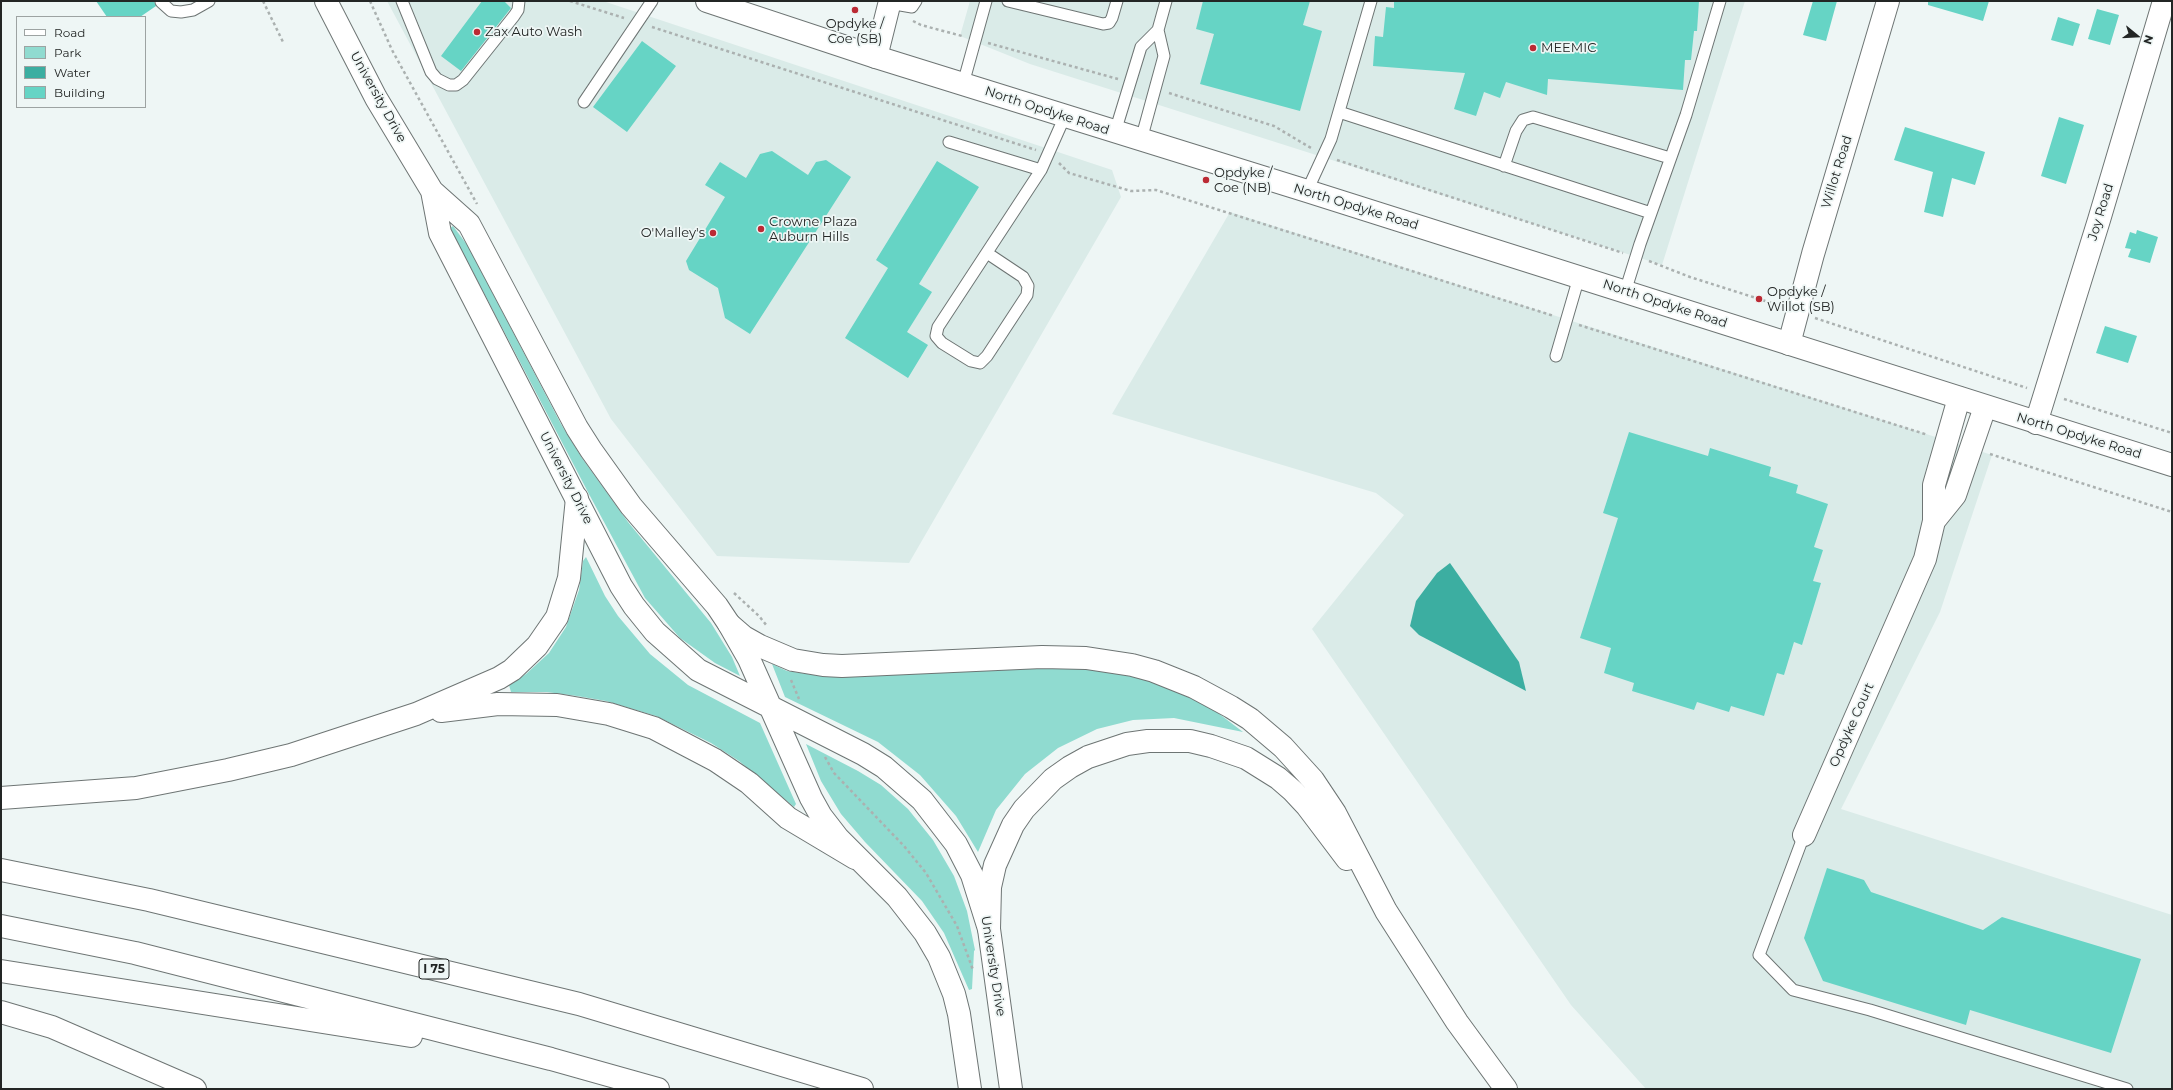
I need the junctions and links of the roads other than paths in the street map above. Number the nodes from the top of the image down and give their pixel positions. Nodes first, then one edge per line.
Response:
1 (209, 1) edge
2 (326, 1) edge
3 (402, 1) edge
4 (519, 1) edge
5 (652, 1) edge
6 (707, 1) edge
7 (916, 1) edge
8 (986, 1) edge
9 (1008, 1) edge
10 (1116, 1) edge
11 (1166, 1) edge
12 (1371, 1) edge
13 (1720, 1) edge
14 (1888, 1) edge
15 (2164, 1) edge
16 (161, 2) dead end
17 (889, 4) edge
18 (1158, 30) junction
19 (876, 57) junction
20 (963, 84) junction
21 (584, 102) dead end
22 (1339, 112) junction
23 (1064, 116) junction
24 (1115, 132) junction
25 (1141, 140) junction
26 (949, 142) dead end
27 (1670, 158) junction
28 (1504, 166) junction
29 (1041, 170) junction
30 (1307, 190) junction
31 (432, 192) junction
32 (1651, 213) junction
33 (987, 253) junction
34 (1579, 277) junction
35 (1625, 292) junction
36 (1789, 344) junction
37 (1556, 356) dead end
38 (1959, 398) junction
39 (1985, 407) junction
40 (2036, 423) junction
41 (2172, 465) edge
42 (577, 498) junction
43 (1934, 520) junction
44 (729, 624) junction
45 (770, 707) junction
46 (416, 714) junction
47 (1, 798) edge
48 (1804, 835) joint
49 (855, 858) junction
50 (1, 870) edge
51 (1386, 911) junction
52 (1, 926) edge
53 (989, 929) junction
54 (1, 971) edge
55 (1, 1012) edge
56 (551, 1059) junction
57 (195, 1089) edge
58 (658, 1089) edge
59 (862, 1089) edge
60 (970, 1089) edge
61 (1011, 1089) edge
62 (1506, 1089) edge
63 (2127, 1089) edge

1 - 16 lane
2 - 31 main road, University Drive
3 - 4 lane
5 - 21 lane
6 - 19 main road, North Opdyke Road
7 - 17 lane
8 - 20 lane
9 - 10 lane
11 - 18 lane
12 - 22 lane
13 - 27 lane
14 - 36 main road, Willot Road
15 - 40 main road, Joy Road
17 - 19 main road
18 - 24 lane
18 - 25 lane
19 - 20 main road, North Opdyke Road
20 - 23 main road, North Opdyke Road
22 - 28 lane
22 - 30 lane
23 - 24 main road, North Opdyke Road
23 - 29 lane
24 - 25 main road, North Opdyke Road
25 - 30 main road, North Opdyke Road
26 - 29 lane
27 - 28 lane
27 - 32 lane
28 - 32 lane
29 - 33 lane
30 - 34 main road, North Opdyke Road
31 - 42 main road, University Drive
31 - 44 main road, University Drive
32 - 35 lane
33 - 33 lane
34 - 35 main road, North Opdyke Road
34 - 37 lane
35 - 36 main road, North Opdyke Road
36 - 38 main road, North Opdyke Road
38 - 39 main road, North Opdyke Road
38 - 43 main road
39 - 40 main road, North Opdyke Road
39 - 43 main road
40 - 41 main road, North Opdyke Road
42 - 45 main road, University Drive
42 - 46 main road
43 - 48 main road, Opdyke Court
44 - 45 main road, University Drive
44 - 51 main road
45 - 49 main road, University Drive
45 - 53 main road, University Drive
46 - 47 main road
46 - 49 main road
48 - 63 lane
49 - 60 main road, University Drive
50 - 59 main road, I 75
51 - 53 main road
51 - 62 main road
52 - 56 main road
53 - 61 main road, University Drive
54 - 56 main road
55 - 57 main road
56 - 58 main road

